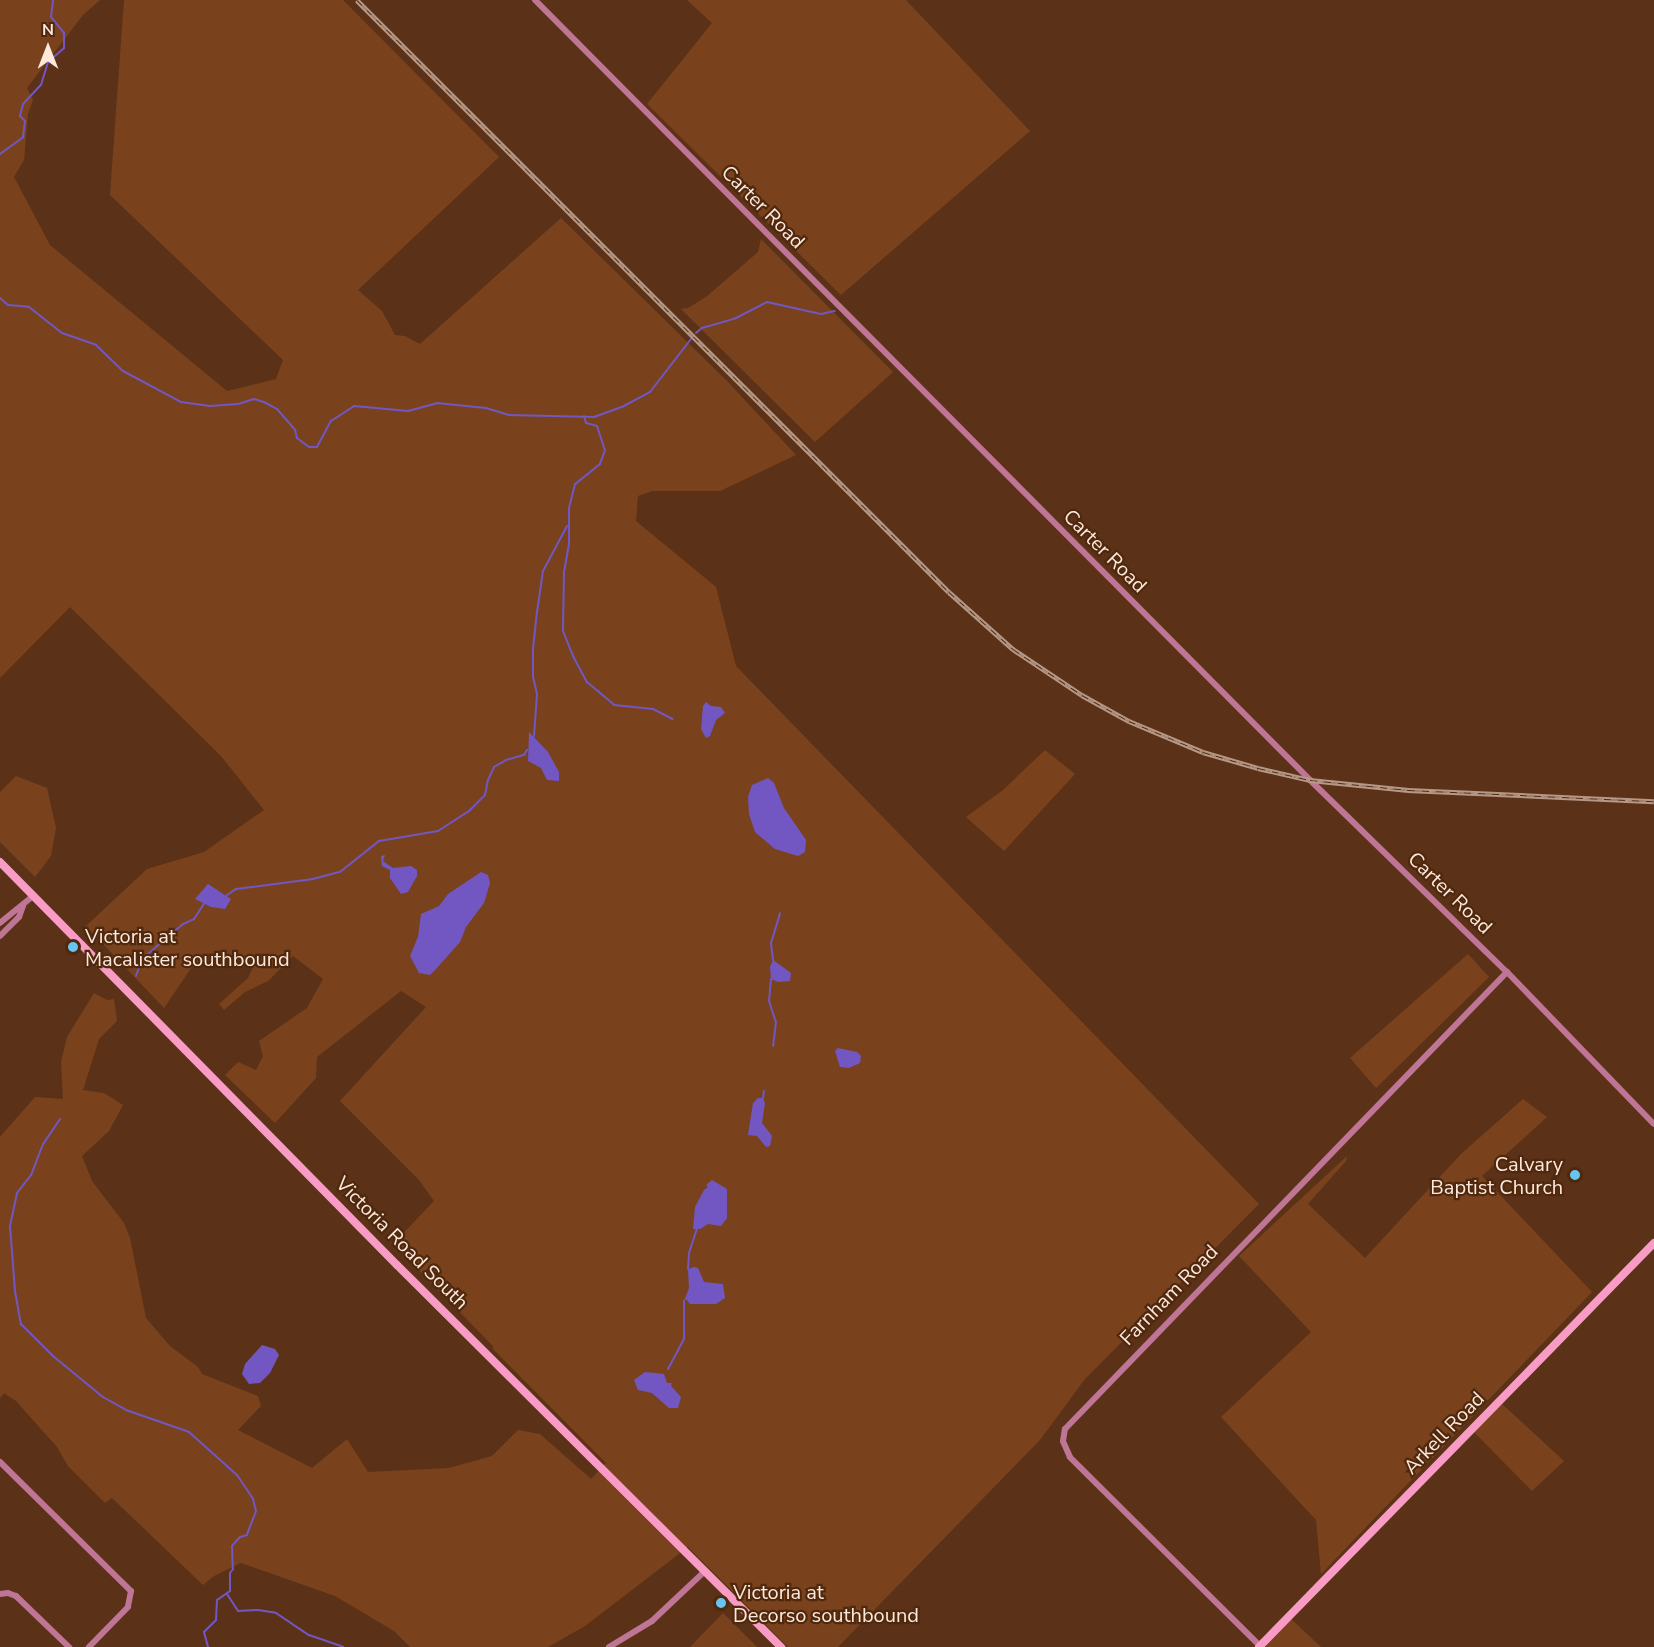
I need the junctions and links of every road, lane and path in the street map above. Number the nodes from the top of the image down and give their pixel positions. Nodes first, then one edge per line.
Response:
1 (535, 0) edge
2 (0, 862) edge
3 (33, 896) junction
4 (23, 906) junction
5 (0, 923) edge
6 (0, 936) edge
7 (1507, 972) junction
8 (1654, 1124) edge
9 (1654, 1243) edge
10 (0, 1462) edge
11 (705, 1571) junction
12 (0, 1594) edge
13 (69, 1647) edge
14 (89, 1647) edge
15 (609, 1647) edge
16 (781, 1647) edge
17 (1260, 1647) edge

1 - 7 street, Carter Road
2 - 3 main road, Victoria Road South
3 - 4 street
3 - 11 main road, Victoria Road South
4 - 5 street
4 - 6 street
7 - 8 street, Carter Road
7 - 17 street, Farnham Road
9 - 17 main road, Arkell Road
10 - 14 street
11 - 15 street
11 - 16 main road, Victoria Road South
12 - 13 street

